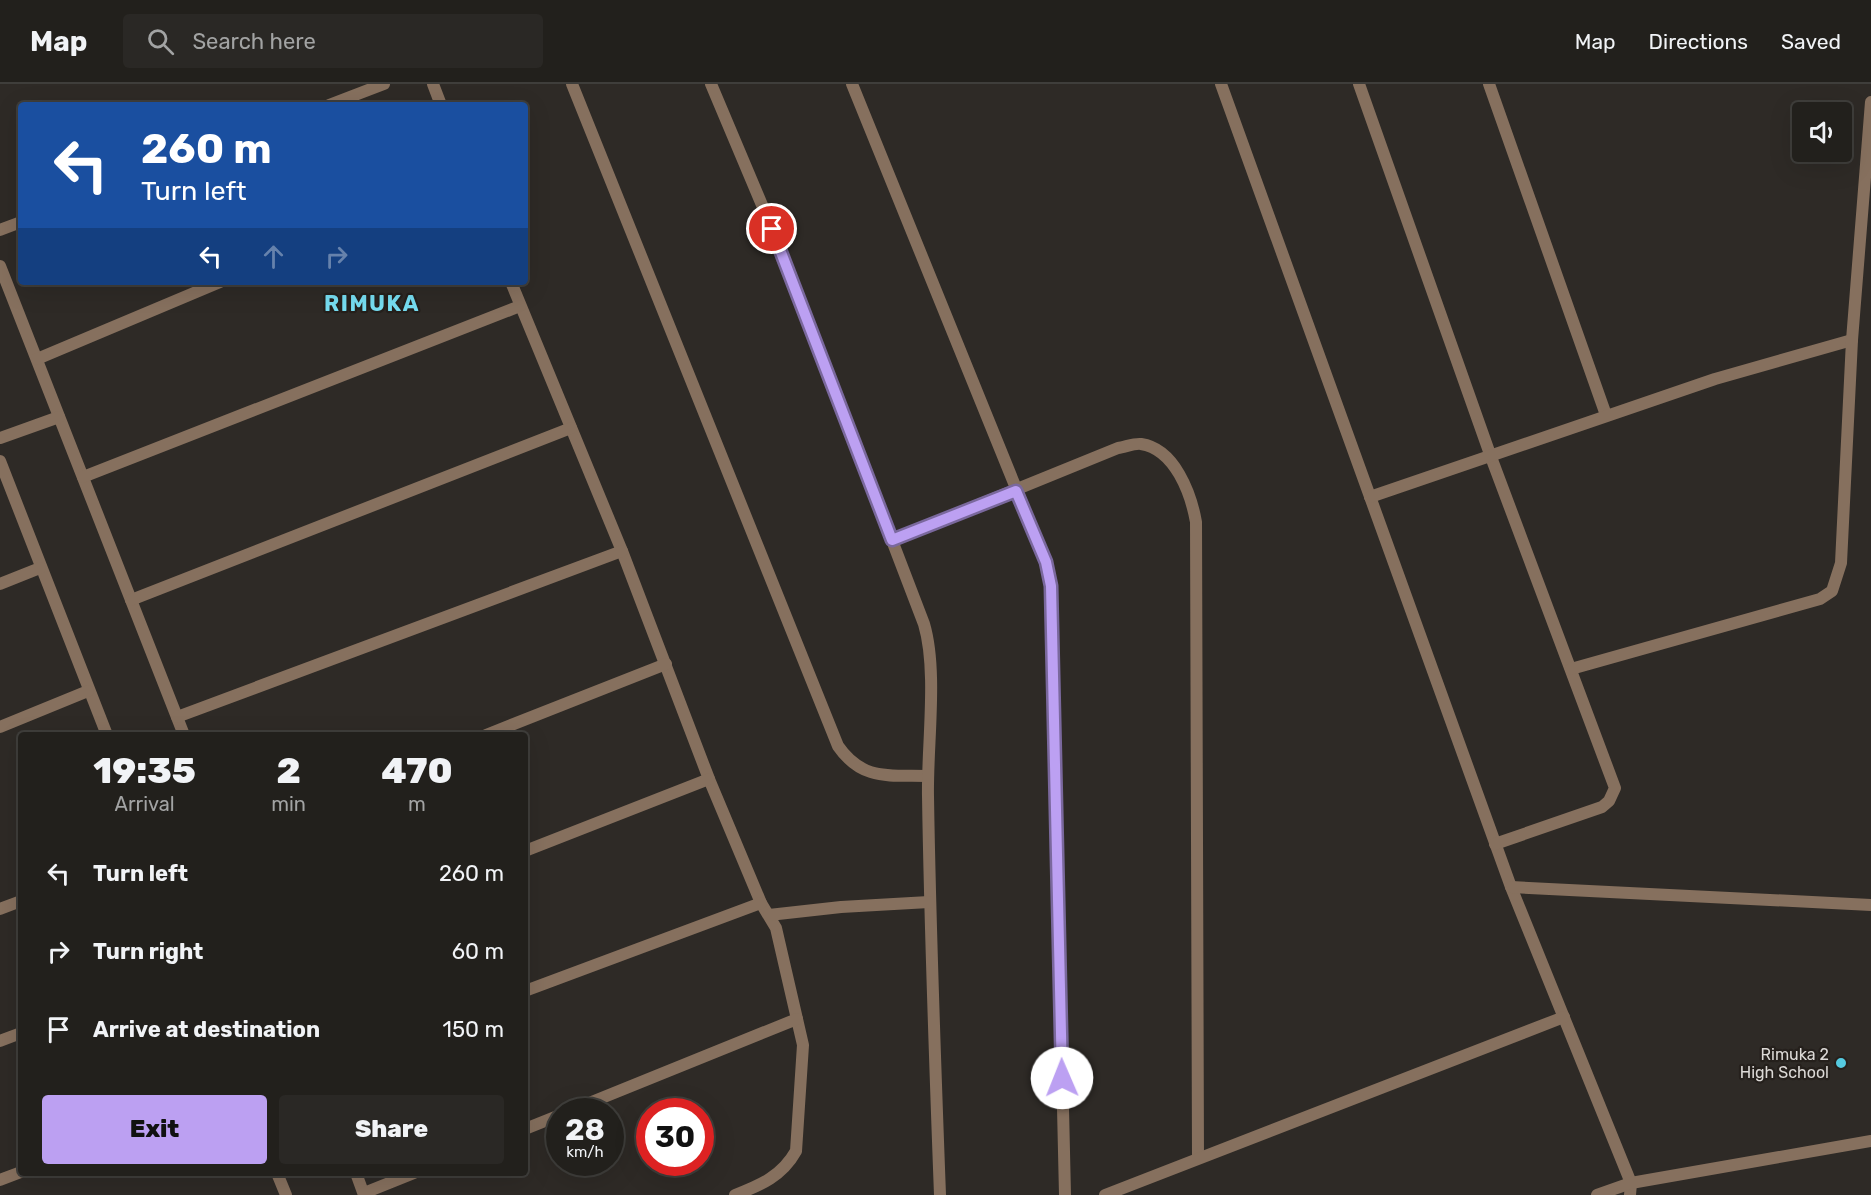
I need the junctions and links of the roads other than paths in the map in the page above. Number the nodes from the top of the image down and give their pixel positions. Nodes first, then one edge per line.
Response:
1 (384, 84) edge
2 (433, 84) edge
3 (572, 84) edge
4 (711, 84) edge
5 (852, 84) edge
6 (1221, 84) edge
7 (1359, 84) edge
8 (1489, 84) edge
9 (337, 102) edge
10 (440, 102) edge
11 (1871, 102) edge
12 (18, 223) edge
13 (0, 230) edge
14 (0, 266) edge
15 (213, 285) edge
16 (512, 285) edge
17 (520, 306) junction
18 (1851, 340) junction
19 (37, 359) junction
20 (1606, 415) junction
21 (59, 417) junction
22 (571, 428) junction
23 (0, 438) edge
24 (1491, 457) junction
25 (0, 461) edge
26 (83, 477) junction
27 (1016, 491) junction
28 (1370, 497) junction
29 (892, 540) junction
30 (622, 550) junction
31 (40, 568) junction
32 (0, 584) edge
33 (131, 600) junction
34 (666, 664) junction
35 (1571, 669) junction
36 (88, 691) junction
37 (177, 717) junction
38 (0, 727) edge
39 (105, 732) edge
40 (183, 732) edge
41 (494, 732) edge
42 (927, 776) junction
43 (709, 779) junction
44 (1495, 844) junction
45 (528, 850) edge
46 (1511, 887) junction
47 (18, 902) edge
48 (929, 902) junction
49 (761, 903) junction
50 (1871, 905) edge
51 (0, 909) edge
52 (769, 915) junction
53 (528, 990) edge
54 (1564, 1017) junction
55 (797, 1019) junction
56 (18, 1034) edge
57 (0, 1041) edge
58 (602, 1098) edge
59 (546, 1121) edge
60 (528, 1128) edge
61 (1871, 1141) edge
62 (1198, 1158) junction
63 (18, 1173) edge
64 (278, 1176) edge
65 (357, 1176) edge
66 (407, 1176) edge
67 (0, 1180) edge
68 (1630, 1189) edge
69 (364, 1194) edge
70 (286, 1195) edge
71 (735, 1195) edge
72 (940, 1195) edge
73 (1065, 1195) edge
74 (1105, 1195) edge
75 (1597, 1195) edge

1 - 9 street
2 - 10 street
3 - 42 street
4 - 29 street
5 - 27 street
6 - 28 street
7 - 24 street
8 - 20 street
11 - 18 street
12 - 13 street
14 - 19 street
15 - 19 street
16 - 17 street
17 - 22 street
17 - 26 street
18 - 20 street
18 - 35 street
19 - 21 street
20 - 24 street
21 - 23 street
21 - 26 street
22 - 30 street
22 - 33 street
24 - 28 street
24 - 35 street
25 - 31 street
26 - 33 street
27 - 29 street
27 - 62 street
27 - 73 street
28 - 44 street
29 - 42 street
30 - 34 street
30 - 37 street
31 - 32 street
31 - 36 street
33 - 37 street
34 - 41 street
34 - 43 street
35 - 44 street
36 - 38 street
36 - 39 street
37 - 40 street
42 - 48 street
43 - 45 street
43 - 49 street
44 - 46 street
46 - 50 street
46 - 54 street
47 - 51 street
48 - 52 street
48 - 72 street
49 - 52 street
49 - 53 street
52 - 55 street
54 - 62 street
54 - 68 street
55 - 58 street
55 - 71 street
56 - 57 street
59 - 60 street
61 - 68 street
62 - 74 street
63 - 67 street
64 - 70 street
65 - 69 street
66 - 69 street
68 - 75 street

